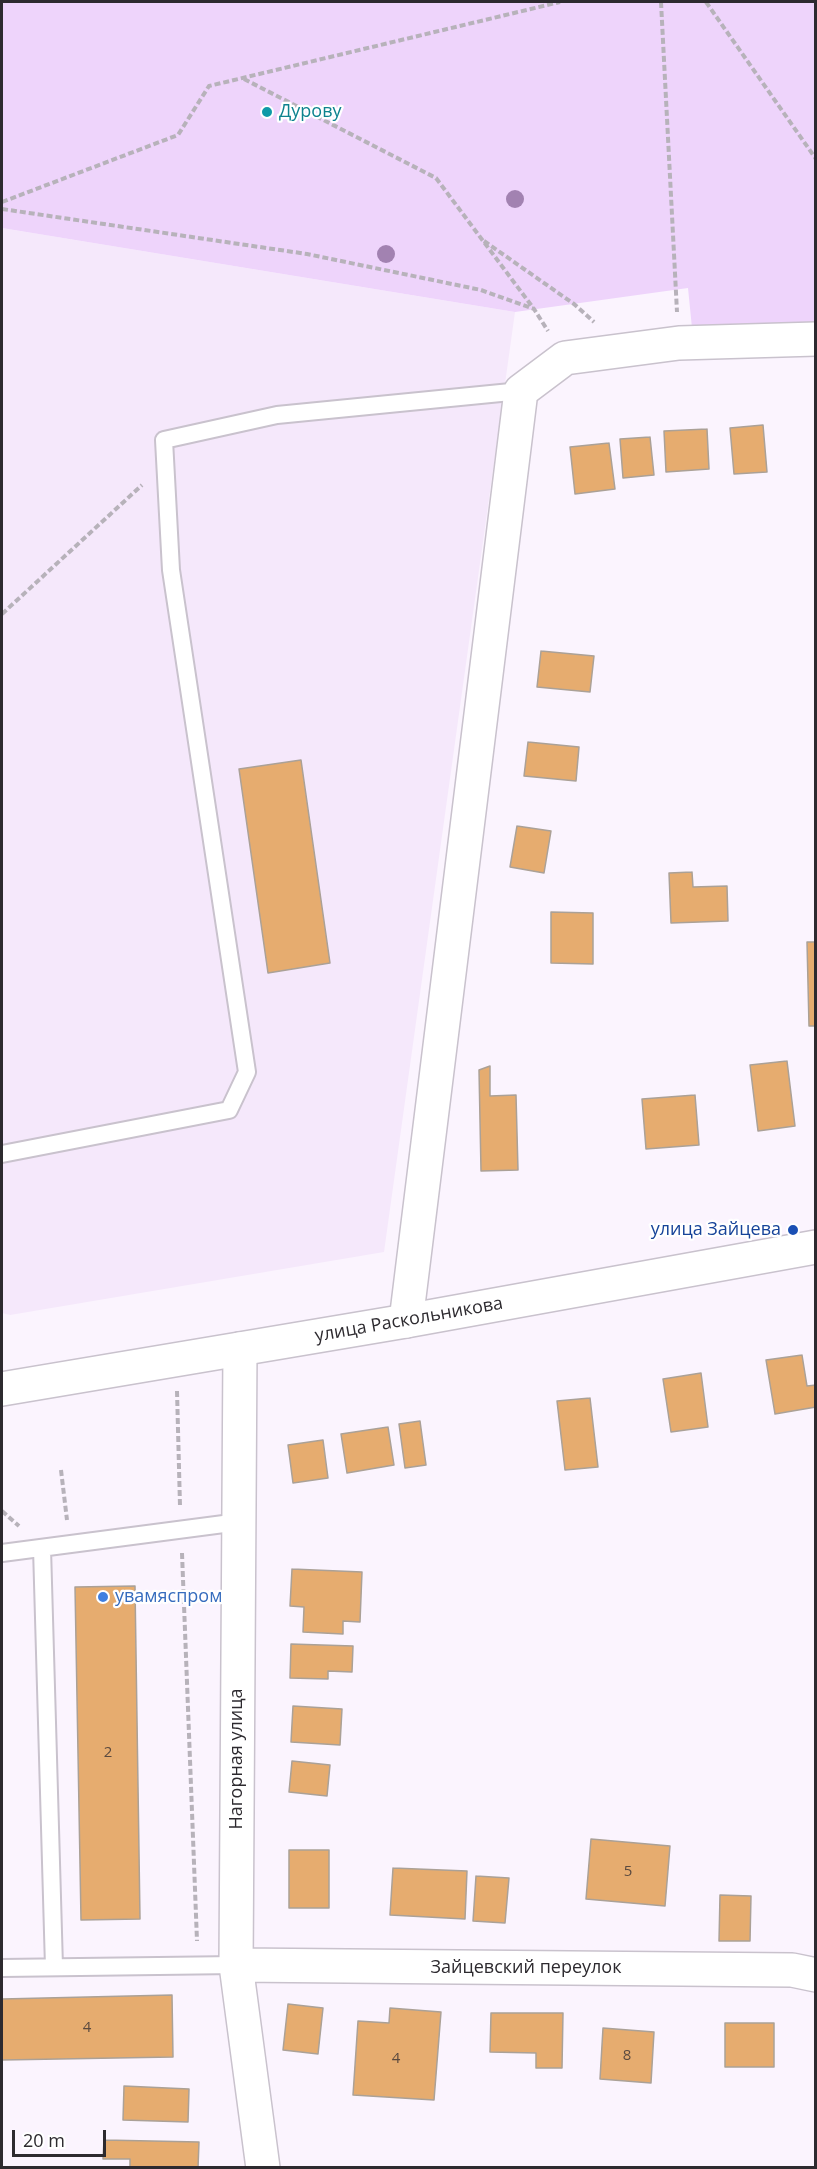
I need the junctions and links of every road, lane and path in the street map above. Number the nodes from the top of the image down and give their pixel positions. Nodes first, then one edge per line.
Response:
1 (560, 2) edge
2 (662, 2) edge
3 (706, 2) edge
4 (243, 78) junction
5 (816, 159) edge
6 (2, 202) edge
7 (2, 209) edge
8 (481, 239) junction
9 (534, 309) junction
10 (816, 339) edge
11 (679, 343) junction
12 (626, 351) junction
13 (566, 358) junction
14 (521, 391) junction
15 (165, 464) junction
16 (2, 614) edge
17 (2, 1154) edge
18 (816, 1247) edge
19 (406, 1321) junction
20 (240, 1349) junction
21 (176, 1360) junction
22 (2, 1389) edge
23 (61, 1470) dead end
24 (239, 1522) junction
25 (181, 1530) junction
26 (70, 1544) junction
27 (42, 1548) junction
28 (2, 1553) edge
29 (236, 1965) junction
30 (198, 1966) junction
31 (54, 1967) junction
32 (2, 1968) edge
33 (816, 1975) edge
34 (263, 2168) edge

1 - 4 path
2 - 11 path
3 - 5 path
4 - 6 path
4 - 8 path
7 - 9 path
8 - 9 path
8 - 12 path
9 - 13 path
10 - 11 street
11 - 12 street
12 - 13 street
13 - 14 street
14 - 15 lane
14 - 19 street
15 - 16 path
15 - 17 lane
18 - 19 street, улица Раскольникова
19 - 20 street, улица Раскольникова
20 - 21 street, улица Раскольникова
20 - 24 street, Нагорная улица
21 - 22 street, улица Раскольникова
21 - 25 path
23 - 26 path
24 - 25 lane
24 - 29 street, Нагорная улица
25 - 26 lane
25 - 30 path
26 - 27 lane
27 - 28 lane
27 - 31 lane
29 - 30 lane
29 - 33 street, Зайцевский переулок
29 - 34 street, Нагорная улица
30 - 31 lane
31 - 32 lane

